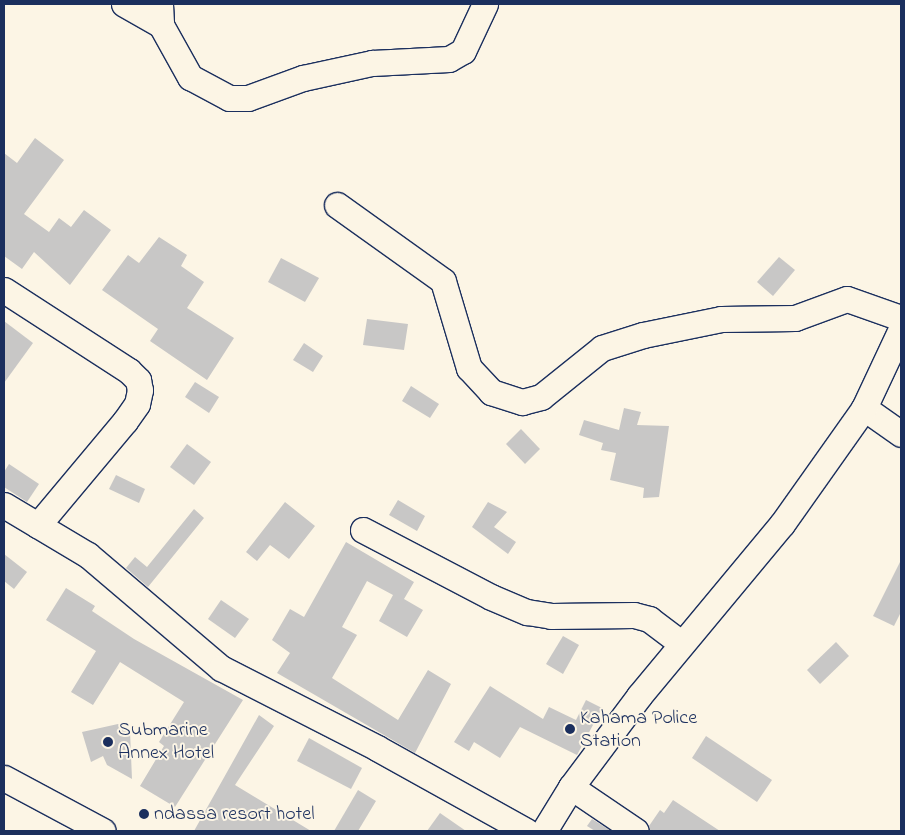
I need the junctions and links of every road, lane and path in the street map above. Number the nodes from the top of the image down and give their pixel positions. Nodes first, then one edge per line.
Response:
1 (124, 4) edge
2 (485, 4) edge
3 (160, 15) edge
4 (338, 205) dead end
5 (4, 290) edge
6 (901, 318) edge
7 (901, 329) edge
8 (864, 408) junction
9 (901, 434) edge
10 (4, 504) edge
11 (38, 525) junction
12 (363, 530) dead end
13 (680, 642) junction
14 (4, 778) edge
15 (571, 787) junction
16 (103, 831) edge
17 (526, 831) edge
18 (544, 831) edge
19 (636, 831) edge

1 - 3 street
2 - 3 street
4 - 6 street
5 - 11 street
7 - 8 street
8 - 9 street
8 - 13 street
10 - 11 street
11 - 17 street
12 - 13 street
13 - 15 street
14 - 16 street
15 - 18 street
15 - 19 street

